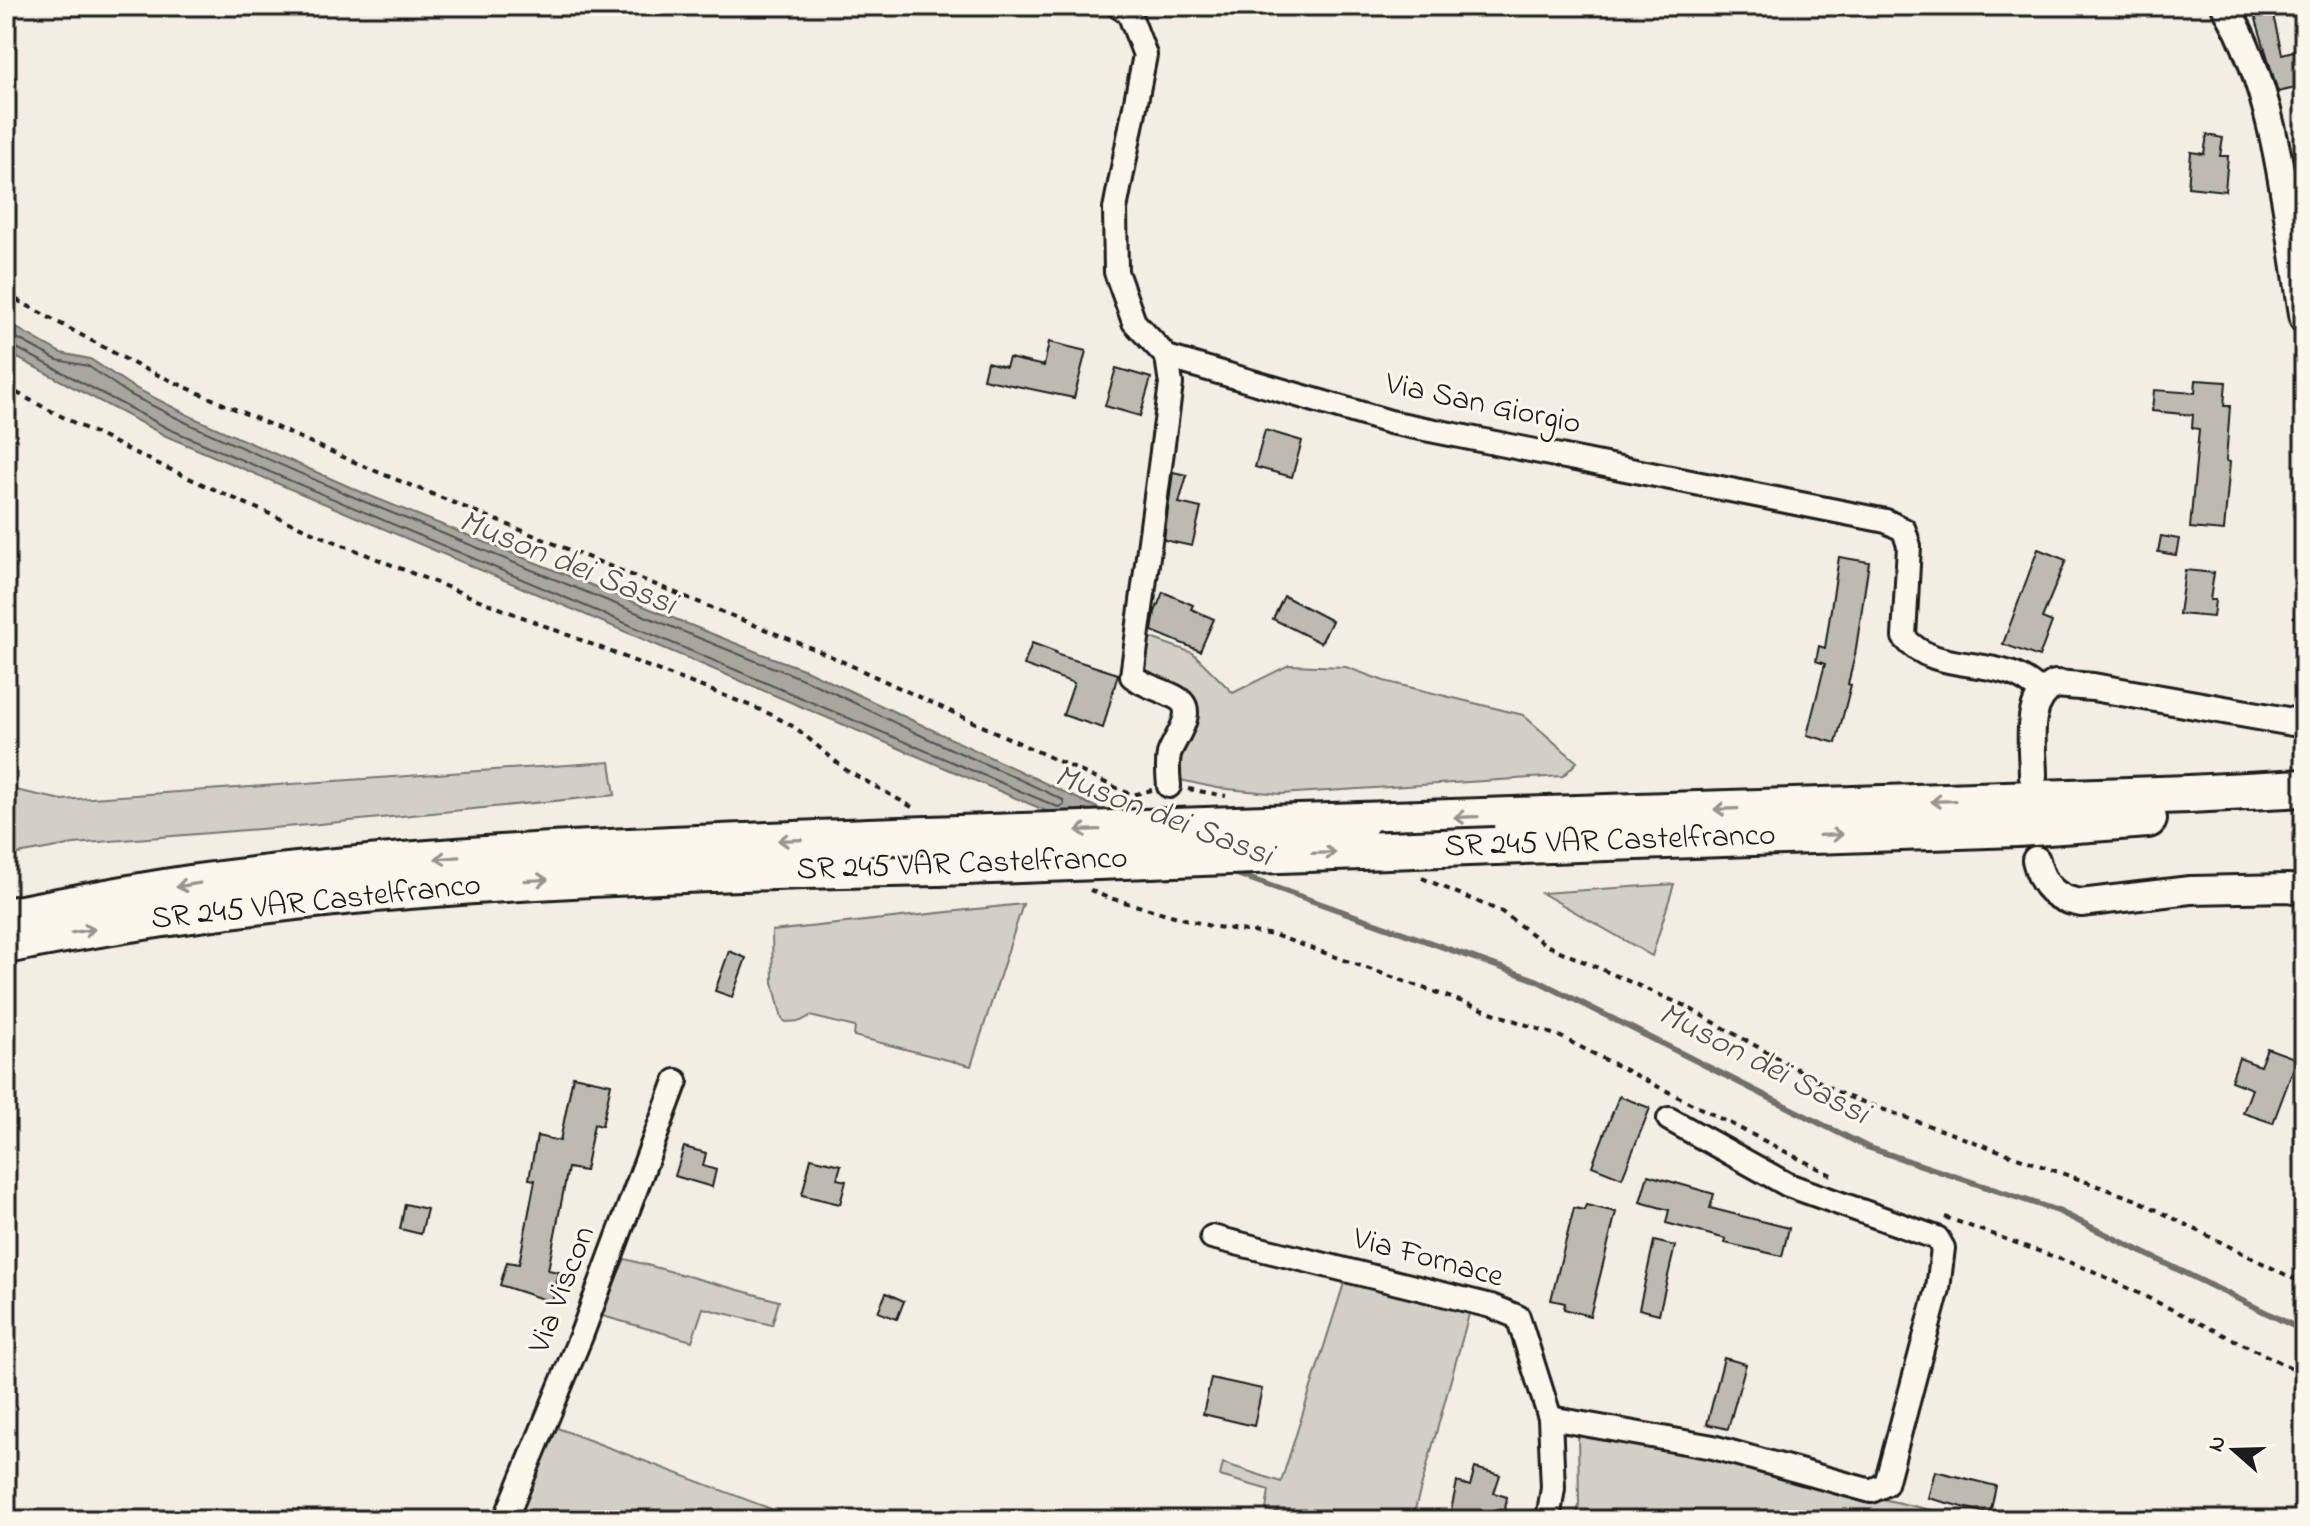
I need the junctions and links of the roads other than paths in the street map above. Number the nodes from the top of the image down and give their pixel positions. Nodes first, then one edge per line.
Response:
1 (1118, 6) edge
2 (2225, 6) edge
3 (2304, 320) edge
4 (1167, 357) junction
5 (2042, 693) junction
6 (2304, 724) edge
7 (2033, 776) dead end
8 (1169, 786) dead end
9 (2304, 788) edge
10 (2304, 796) edge
11 (2036, 860) dead end
12 (2304, 891) edge
13 (6, 917) edge
14 (6, 945) edge
15 (676, 1081) dead end
16 (1669, 1119) dead end
17 (1212, 1237) dead end
18 (1550, 1418) junction
19 (505, 1520) edge
20 (1548, 1520) edge

1 - 4 street
2 - 3 street
4 - 5 street, Via San Giorgio
4 - 8 street
5 - 6 street
5 - 7 street
9 -> 13 highway, SR 245 VAR Castelfranco, bridge
14 -> 10 highway, SR 245 VAR Castelfranco, bridge
11 - 12 street
15 - 19 street, Via Viscon
16 - 18 street
17 - 18 street, Via Fornace
18 - 20 street, Via Fornace

